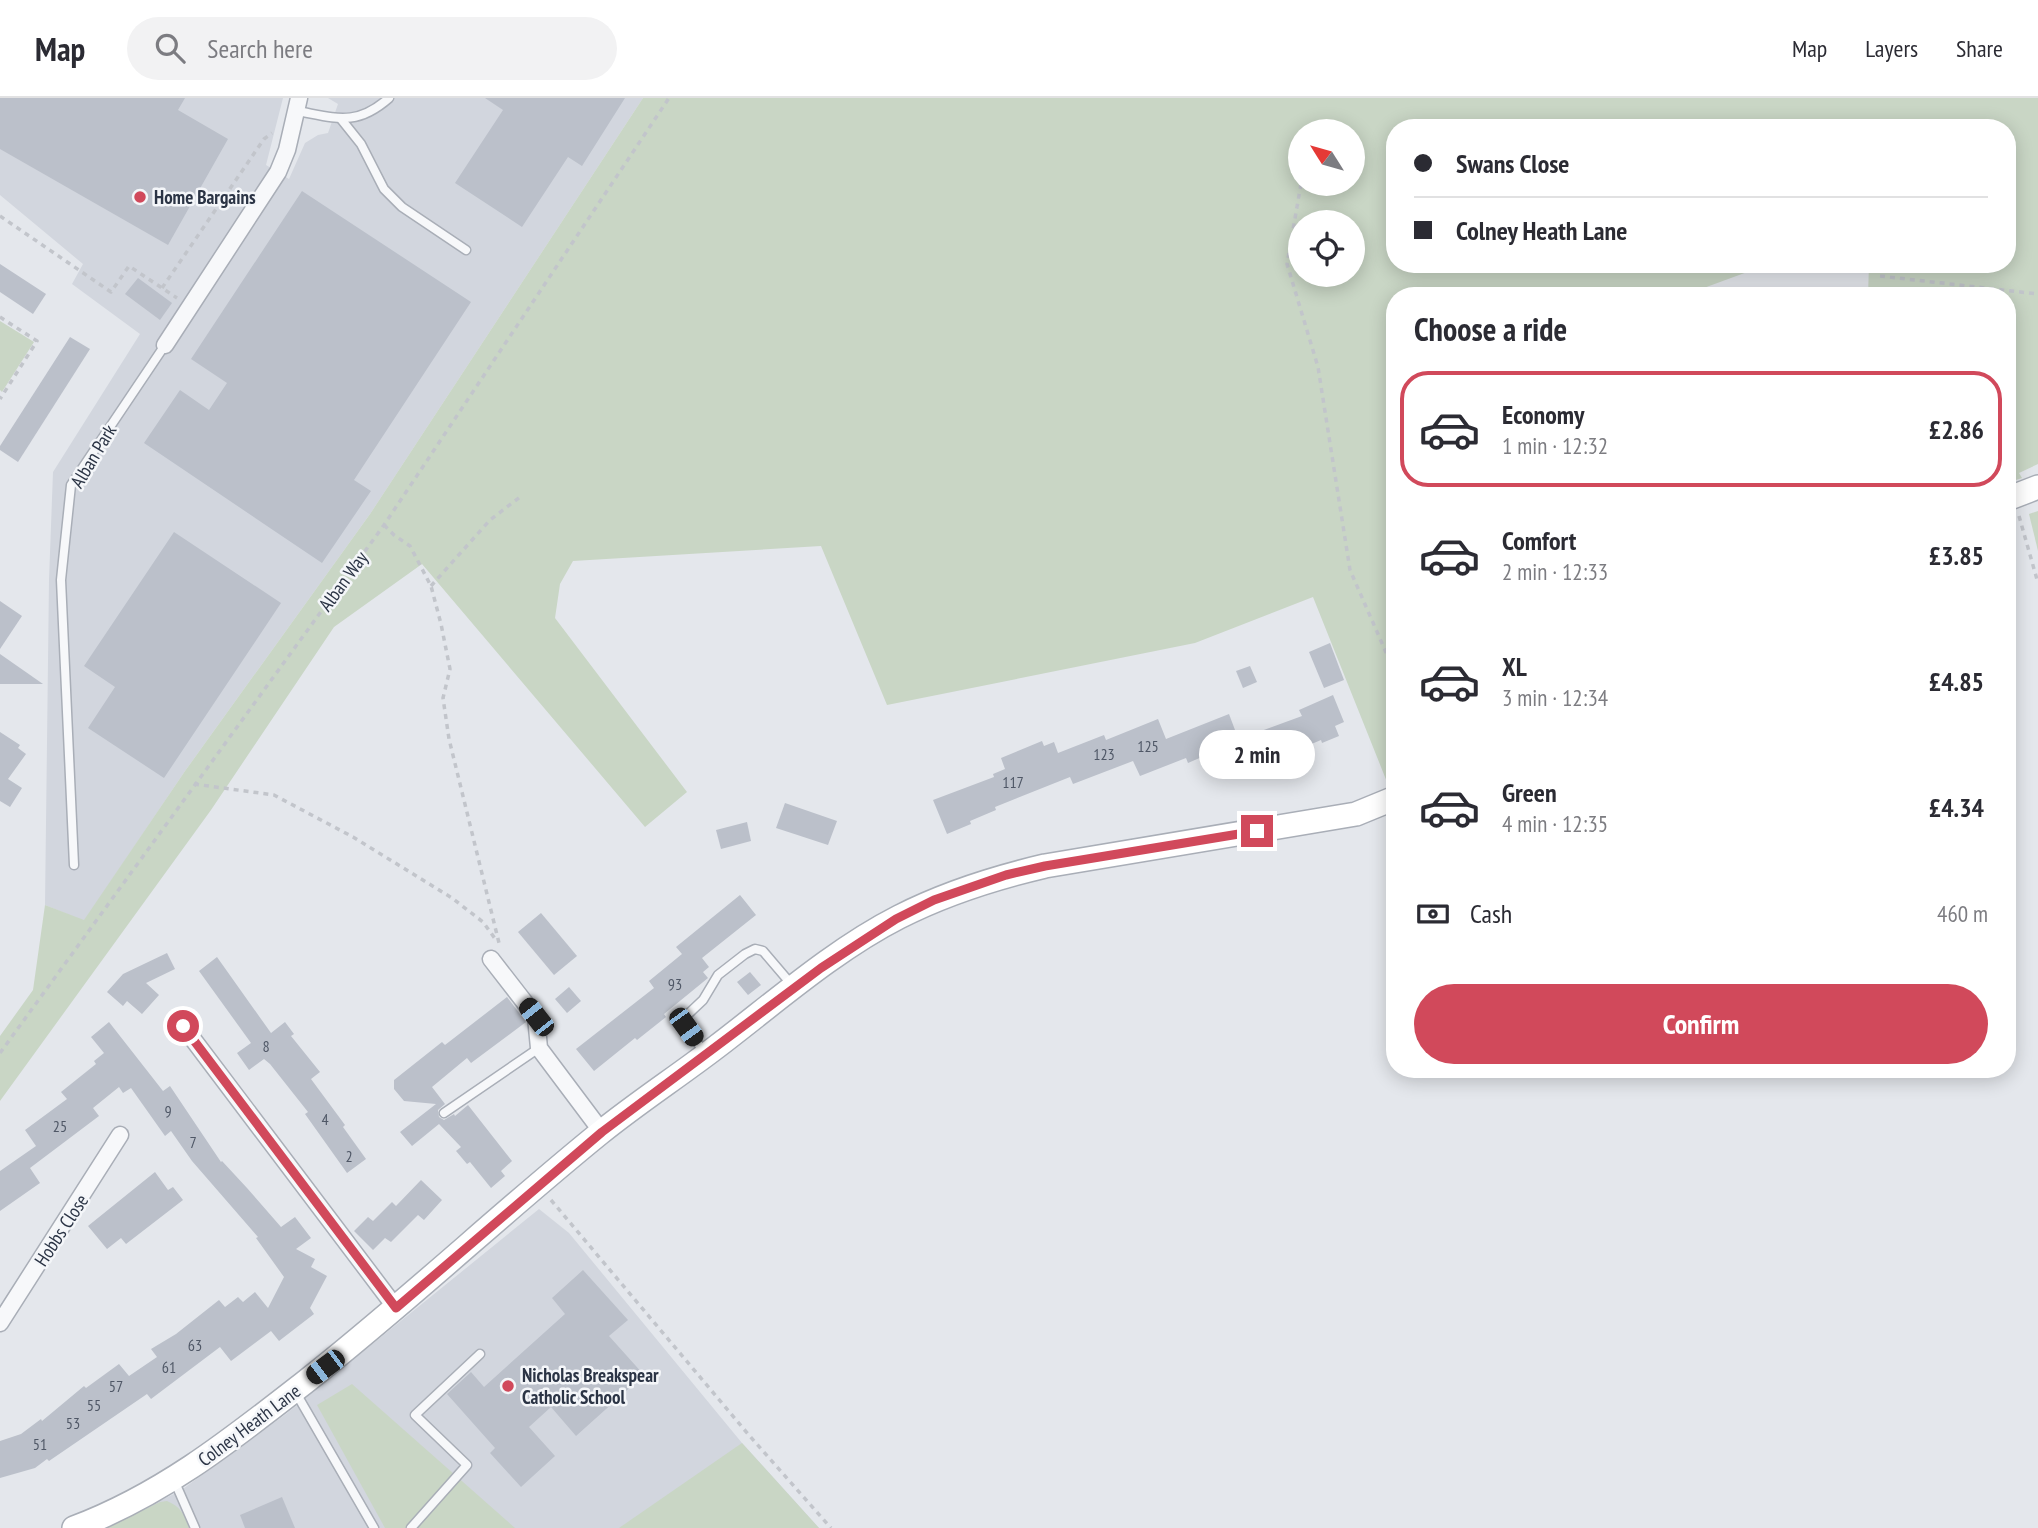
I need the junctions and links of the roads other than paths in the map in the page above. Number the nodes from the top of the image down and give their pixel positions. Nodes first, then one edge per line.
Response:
1 (389, 98) edge
2 (298, 104) edge
3 (341, 119) junction
4 (466, 250) dead end
5 (165, 345) joint
6 (2038, 487) edge
7 (2016, 496) edge
8 (1386, 802) edge
9 (74, 866) dead end
10 (491, 959) road end
11 (794, 988) junction
12 (183, 1026) dead end
13 (539, 1048) junction
14 (706, 1055) junction
15 (444, 1113) dead end
16 (602, 1132) junction
17 (120, 1135) dead end
18 (396, 1308) junction
19 (0, 1323) edge
20 (480, 1354) dead end
21 (295, 1390) junction
22 (174, 1480) junction
23 (81, 1527) edge
24 (195, 1528) edge
25 (374, 1528) edge
26 (411, 1528) edge

1 - 3 lane
2 - 3 lane
2 - 5 street, Alban Park
3 - 4 lane
5 - 9 lane, Alban Park
6 - 7 street
8 - 11 street, Colney Heath Lane
10 - 13 street
11 - 14 street, Colney Heath Lane
11 - 14 lane
12 - 18 street
13 - 15 lane
13 - 16 street
14 - 16 street, Colney Heath Lane
16 - 18 street, Colney Heath Lane
17 - 19 street, Hobbs Close
18 - 21 street, Colney Heath Lane
20 - 26 lane
21 - 22 street, Colney Heath Lane
21 - 25 lane
22 - 23 street, Colney Heath Lane
22 - 24 lane

